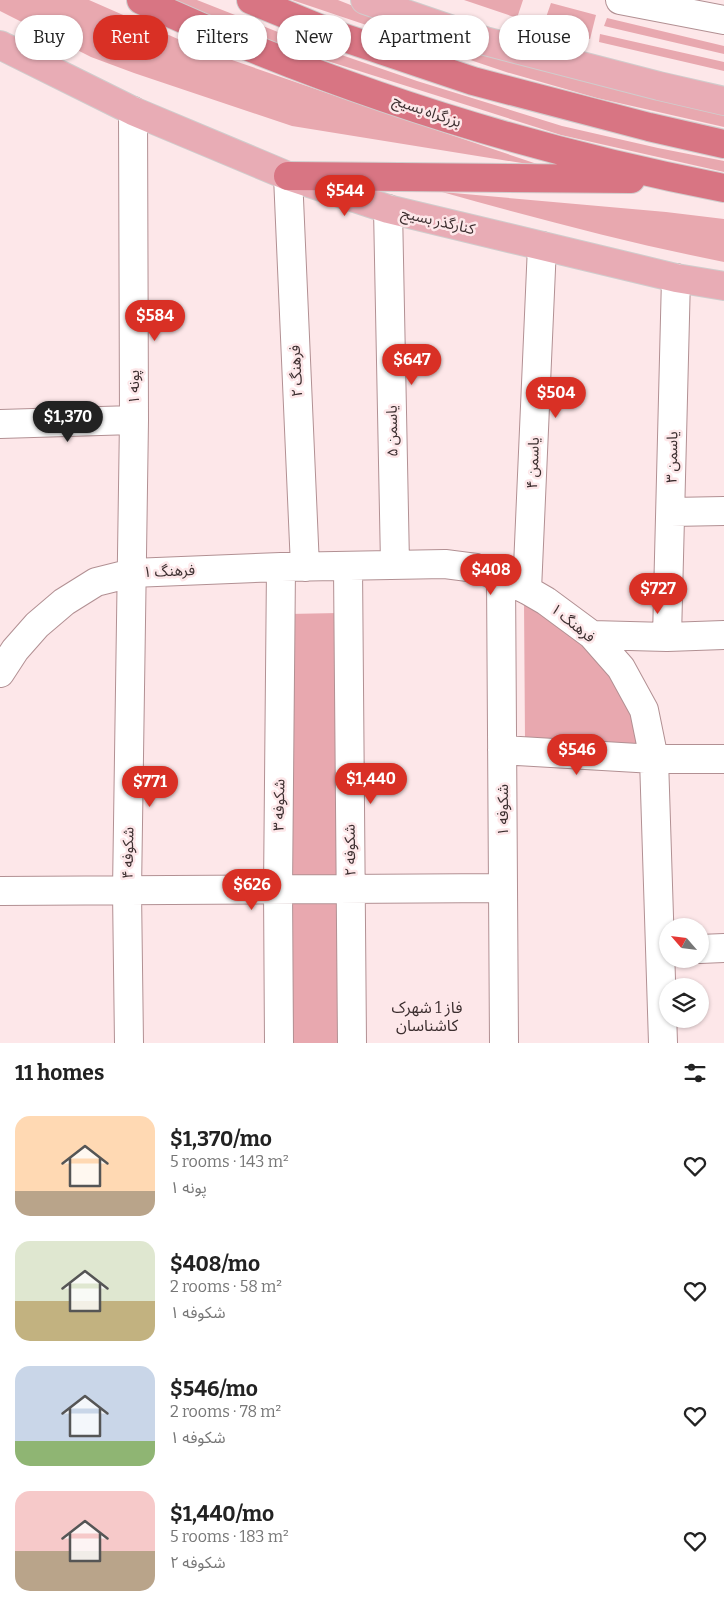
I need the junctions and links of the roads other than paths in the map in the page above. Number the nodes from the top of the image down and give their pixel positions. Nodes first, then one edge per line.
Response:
1 (141, 0) edge
2 (251, 0) edge
3 (365, 0) edge
4 (620, 0) edge
5 (724, 20) edge
6 (0, 45) edge
7 (724, 101) edge
8 (132, 111) junction
9 (724, 144) edge
10 (288, 176) junction
11 (679, 179) junction
12 (724, 188) edge
13 (388, 209) junction
14 (542, 246) junction
15 (676, 278) junction
16 (724, 286) edge
17 (134, 420) junction
18 (0, 424) edge
19 (724, 511) edge
20 (671, 512) junction
21 (395, 564) junction
22 (293, 567) junction
23 (348, 567) junction
24 (132, 572) junction
25 (501, 577) junction
26 (528, 590) junction
27 (592, 635) junction
28 (724, 635) edge
29 (668, 637) junction
30 (0, 673) edge
31 (502, 750) junction
32 (654, 759) junction
33 (724, 759) edge
34 (350, 888) junction
35 (503, 888) junction
36 (278, 889) junction
37 (127, 890) junction
38 (0, 891) edge
39 (662, 918) edge
40 (724, 948) edge
41 (709, 949) edge
42 (664, 968) edge
43 (129, 1043) edge
44 (279, 1043) edge
45 (352, 1043) edge
46 (504, 1043) edge
47 (663, 1043) edge

1 - 11 highway, بزرگراه بسیج
2 - 9 highway
3 - 7 main road
4 - 5 street
6 - 8 main road, کنارگذر بسیج
8 - 10 main road, کنارگذر بسیج
8 - 17 street, پونه ۱
10 - 11 highway
10 - 13 main road, کنارگذر بسیج
10 - 22 street, فرهنگ ۲
11 - 12 highway, بزرگراه بسیج
13 - 14 main road, کنارگذر بسیج
13 - 21 street, یاسمن ۵
14 - 15 main road, کنارگذر بسیج
14 - 26 street, یاسمن ۴
15 - 16 main road, کنارگذر بسیج
15 - 20 street, یاسمن ۳
17 - 18 street
17 - 24 street, پونه ۱
19 - 20 street
20 - 29 street, یاسمن ۳
21 - 23 street, فرهنگ ۱
21 - 25 street, فرهنگ ۱
22 - 23 street, فرهنگ ۱
22 - 24 street, فرهنگ ۱
22 - 36 street, شکوفه ۳
23 - 34 street, شکوفه ۲
24 - 30 street, فرهنگ ۱
24 - 37 street, شکوفه ۴
25 - 26 street, فرهنگ ۱
25 - 31 street, شکوفه ۱
26 - 27 street, فرهنگ ۱
27 - 29 street
27 - 32 street, فرهنگ ۱
28 - 29 street
31 - 32 street
31 - 35 street, شکوفه ۱
32 - 33 street
32 - 39 street, فرهنگ ۱
34 - 35 street
34 - 36 street
34 - 45 street, شکوفه ۲
35 - 46 street, شکوفه ۱
36 - 37 street
36 - 44 street, شکوفه ۳
37 - 38 street
37 - 43 street, شکوفه ۴
40 - 41 street
42 - 47 street, فرهنگ ۱

